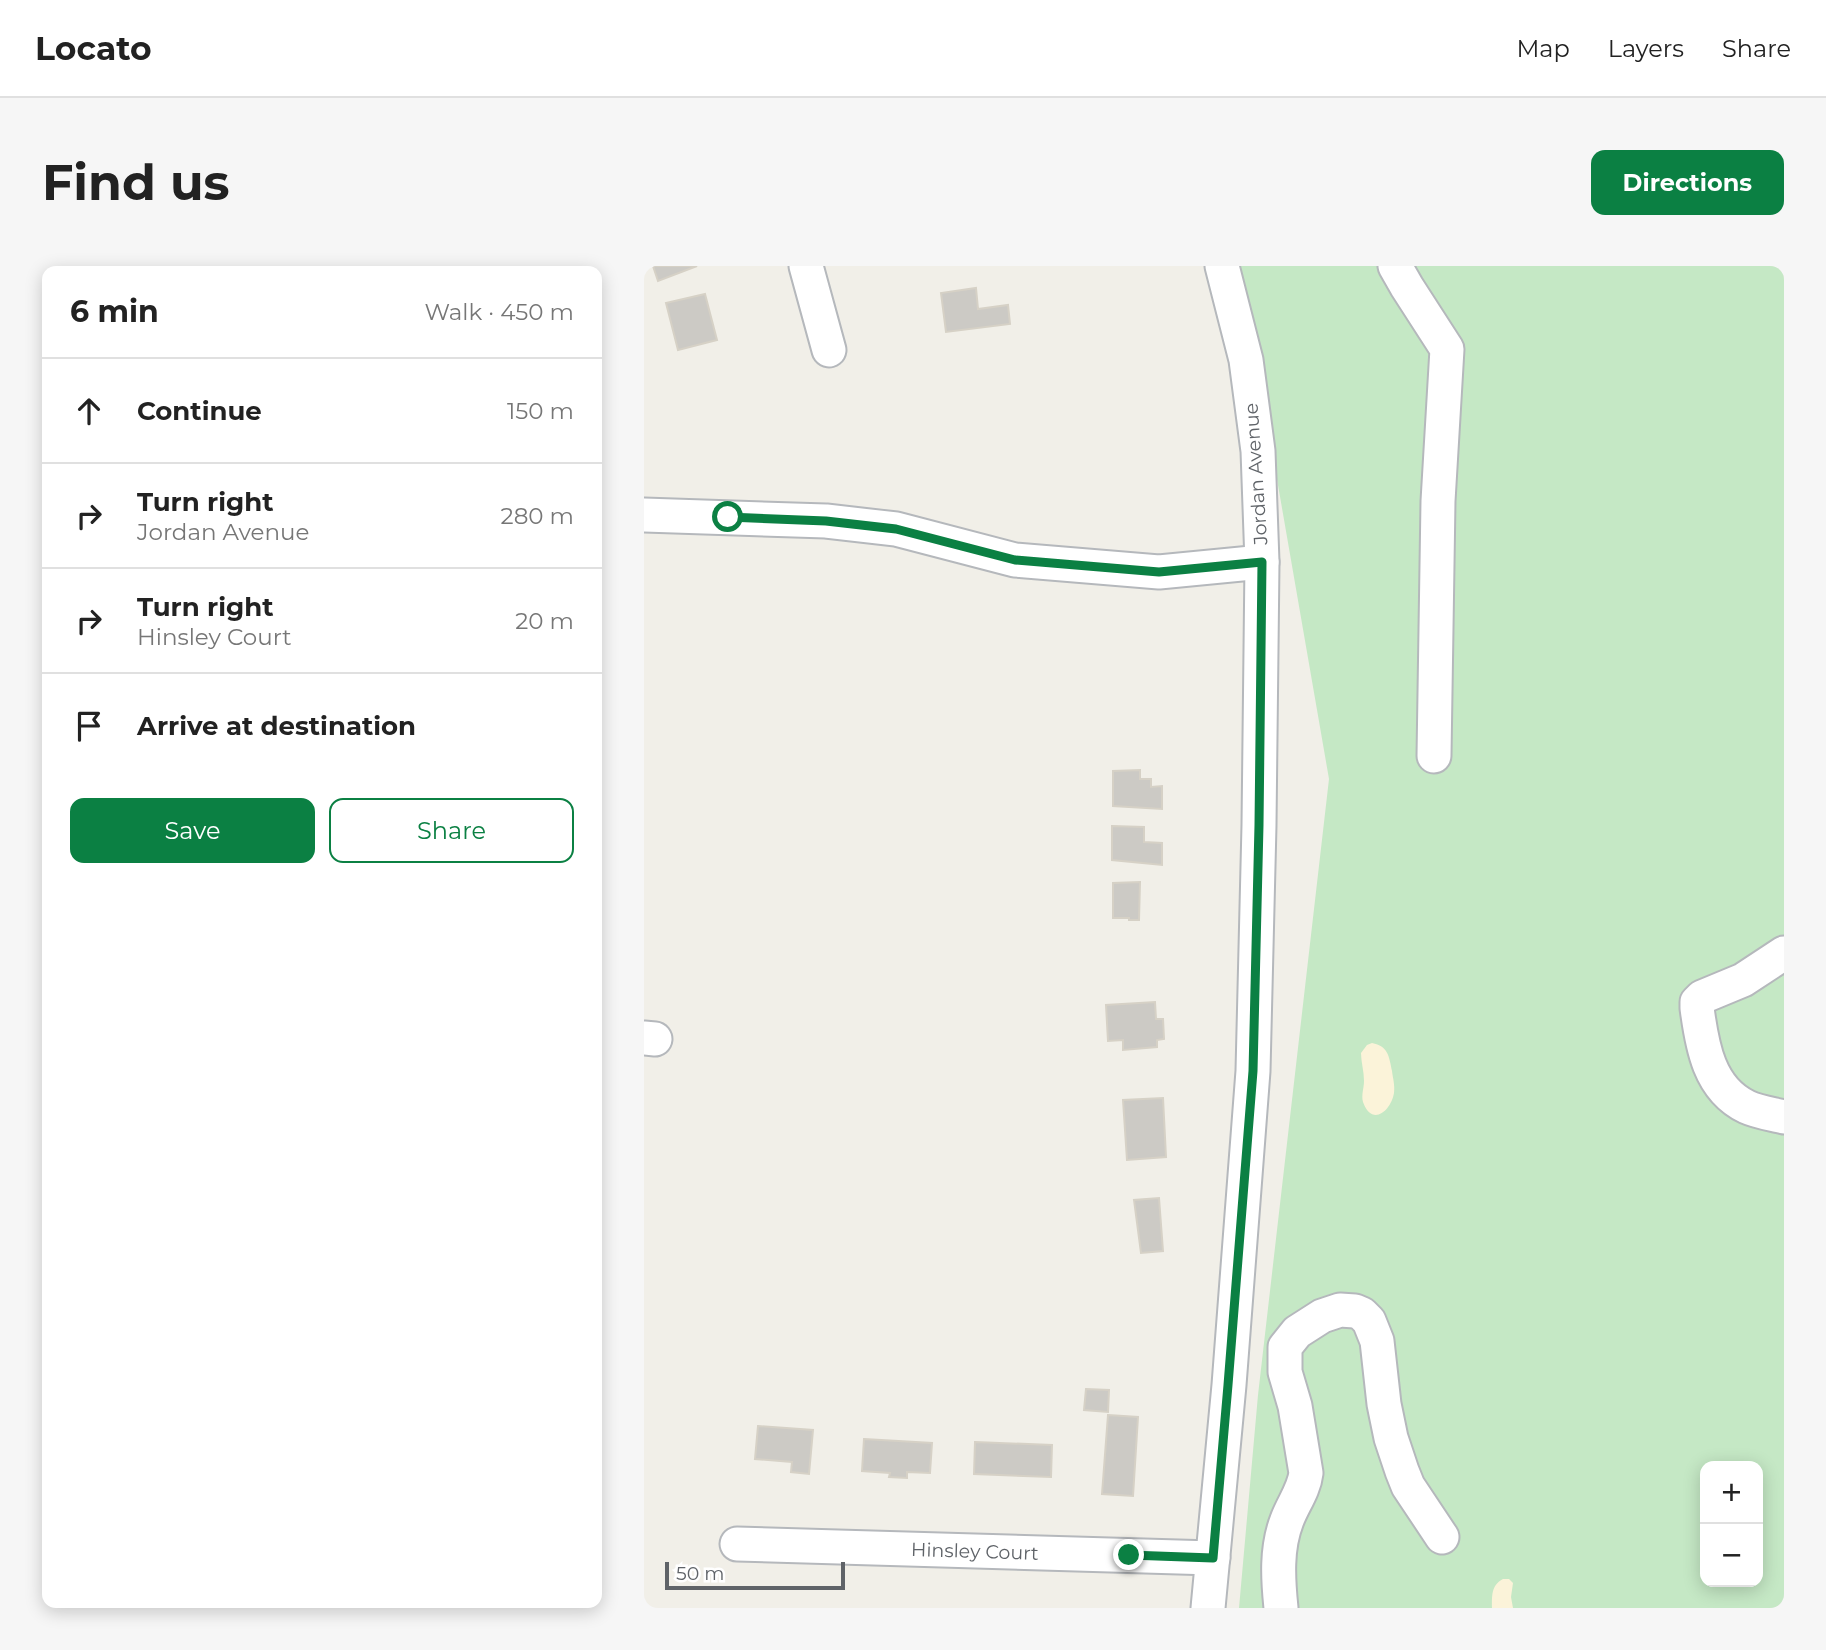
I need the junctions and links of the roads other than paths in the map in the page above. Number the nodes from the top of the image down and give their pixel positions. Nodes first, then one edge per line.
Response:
1 (806, 266) edge
2 (1222, 266) edge
3 (1395, 266) edge
4 (829, 350) dead end
5 (644, 515) edge
6 (1262, 562) junction
7 (1434, 756) dead end
8 (1784, 953) edge
9 (1784, 1117) edge
10 (1441, 1537) dead end
11 (737, 1544) dead end
12 (1213, 1558) junction
13 (1208, 1608) edge
14 (1281, 1608) edge

1 - 4 street
2 - 6 street, Jordan Avenue
3 - 7 street
5 - 6 street
6 - 12 street, Jordan Avenue
8 - 9 street
10 - 14 street
11 - 12 street, Hinsley Court
12 - 13 street, Jordan Avenue

